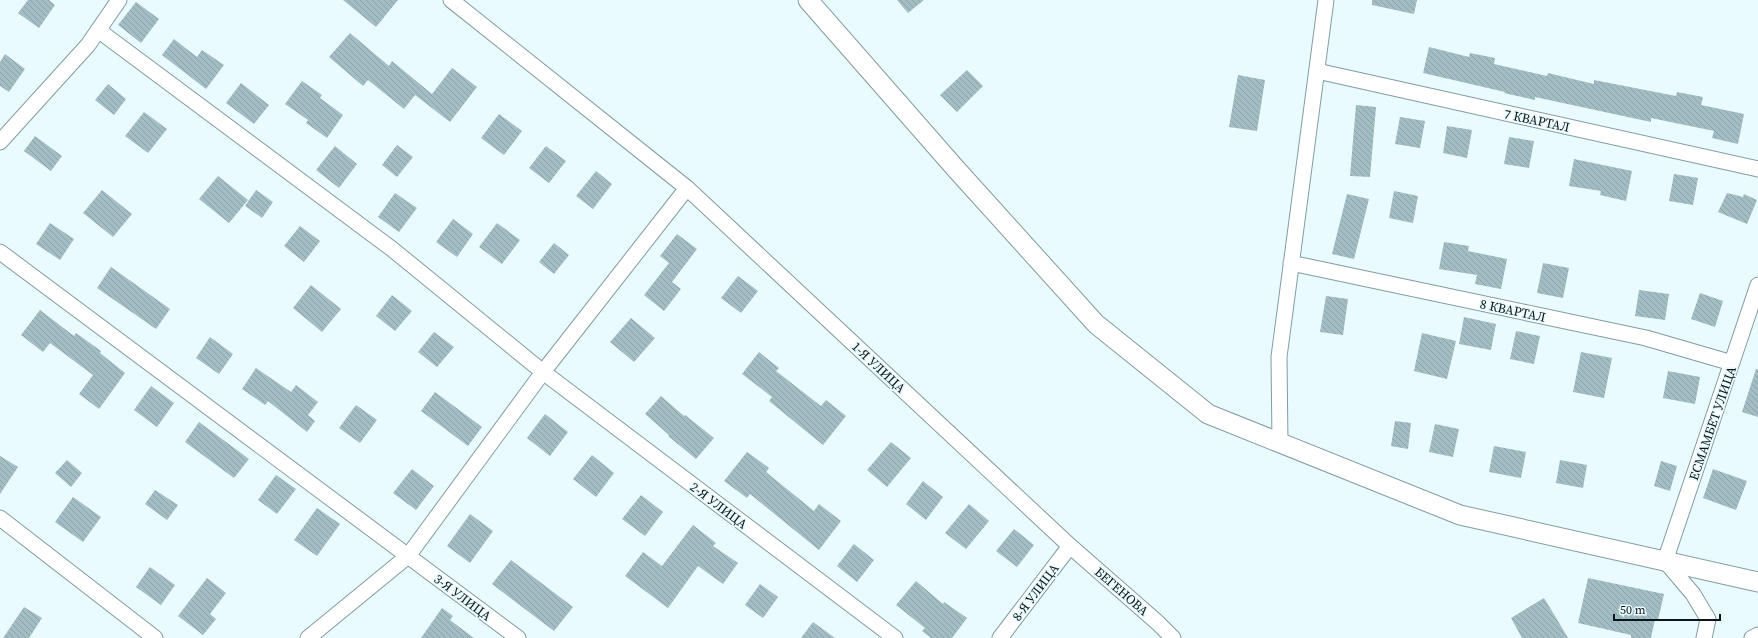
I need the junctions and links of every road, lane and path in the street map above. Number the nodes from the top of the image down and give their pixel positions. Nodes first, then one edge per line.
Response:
1 (119, 0) edge
2 (452, 0) edge
3 (808, 0) edge
4 (1326, 0) edge
5 (98, 30) junction
6 (1317, 71) junction
7 (0, 142) edge
8 (1758, 169) edge
9 (687, 188) junction
10 (0, 252) edge
11 (1292, 263) junction
12 (1758, 285) edge
13 (1732, 363) junction
14 (543, 372) junction
15 (1280, 443) junction
16 (0, 518) edge
17 (1070, 546) junction
18 (408, 556) junction
19 (1665, 561) junction
20 (1758, 582) edge
21 (1758, 635) edge
22 (155, 638) edge
23 (308, 638) edge
24 (518, 638) edge
25 (895, 638) edge
26 (1000, 638) edge
27 (1173, 638) edge
28 (1704, 638) edge
29 (1752, 638) edge

1 - 5 street
2 - 9 street, 1-Я УЛИЦА
3 - 15 main road
4 - 6 street
5 - 7 street
5 - 14 street, 2-Я УЛИЦА
6 - 8 street, 7 КВАРТАЛ
6 - 11 street
9 - 14 street
9 - 17 street, 1-Я УЛИЦА
10 - 18 street, 3-Я УЛИЦА
11 - 13 street, 8 КВАРТАЛ
11 - 15 street
12 - 13 street, ЕСМАМБЕТ УЛИЦА
13 - 19 street, ЕСМАМБЕТ УЛИЦА
14 - 18 street
14 - 25 street, 2-Я УЛИЦА
15 - 19 main road
16 - 22 street
17 - 26 street, 8-Я УЛИЦА
17 - 27 street, БЕГЕНОВА
18 - 23 street
18 - 24 street, 3-Я УЛИЦА
19 - 20 main road
19 - 28 street
21 - 29 street

